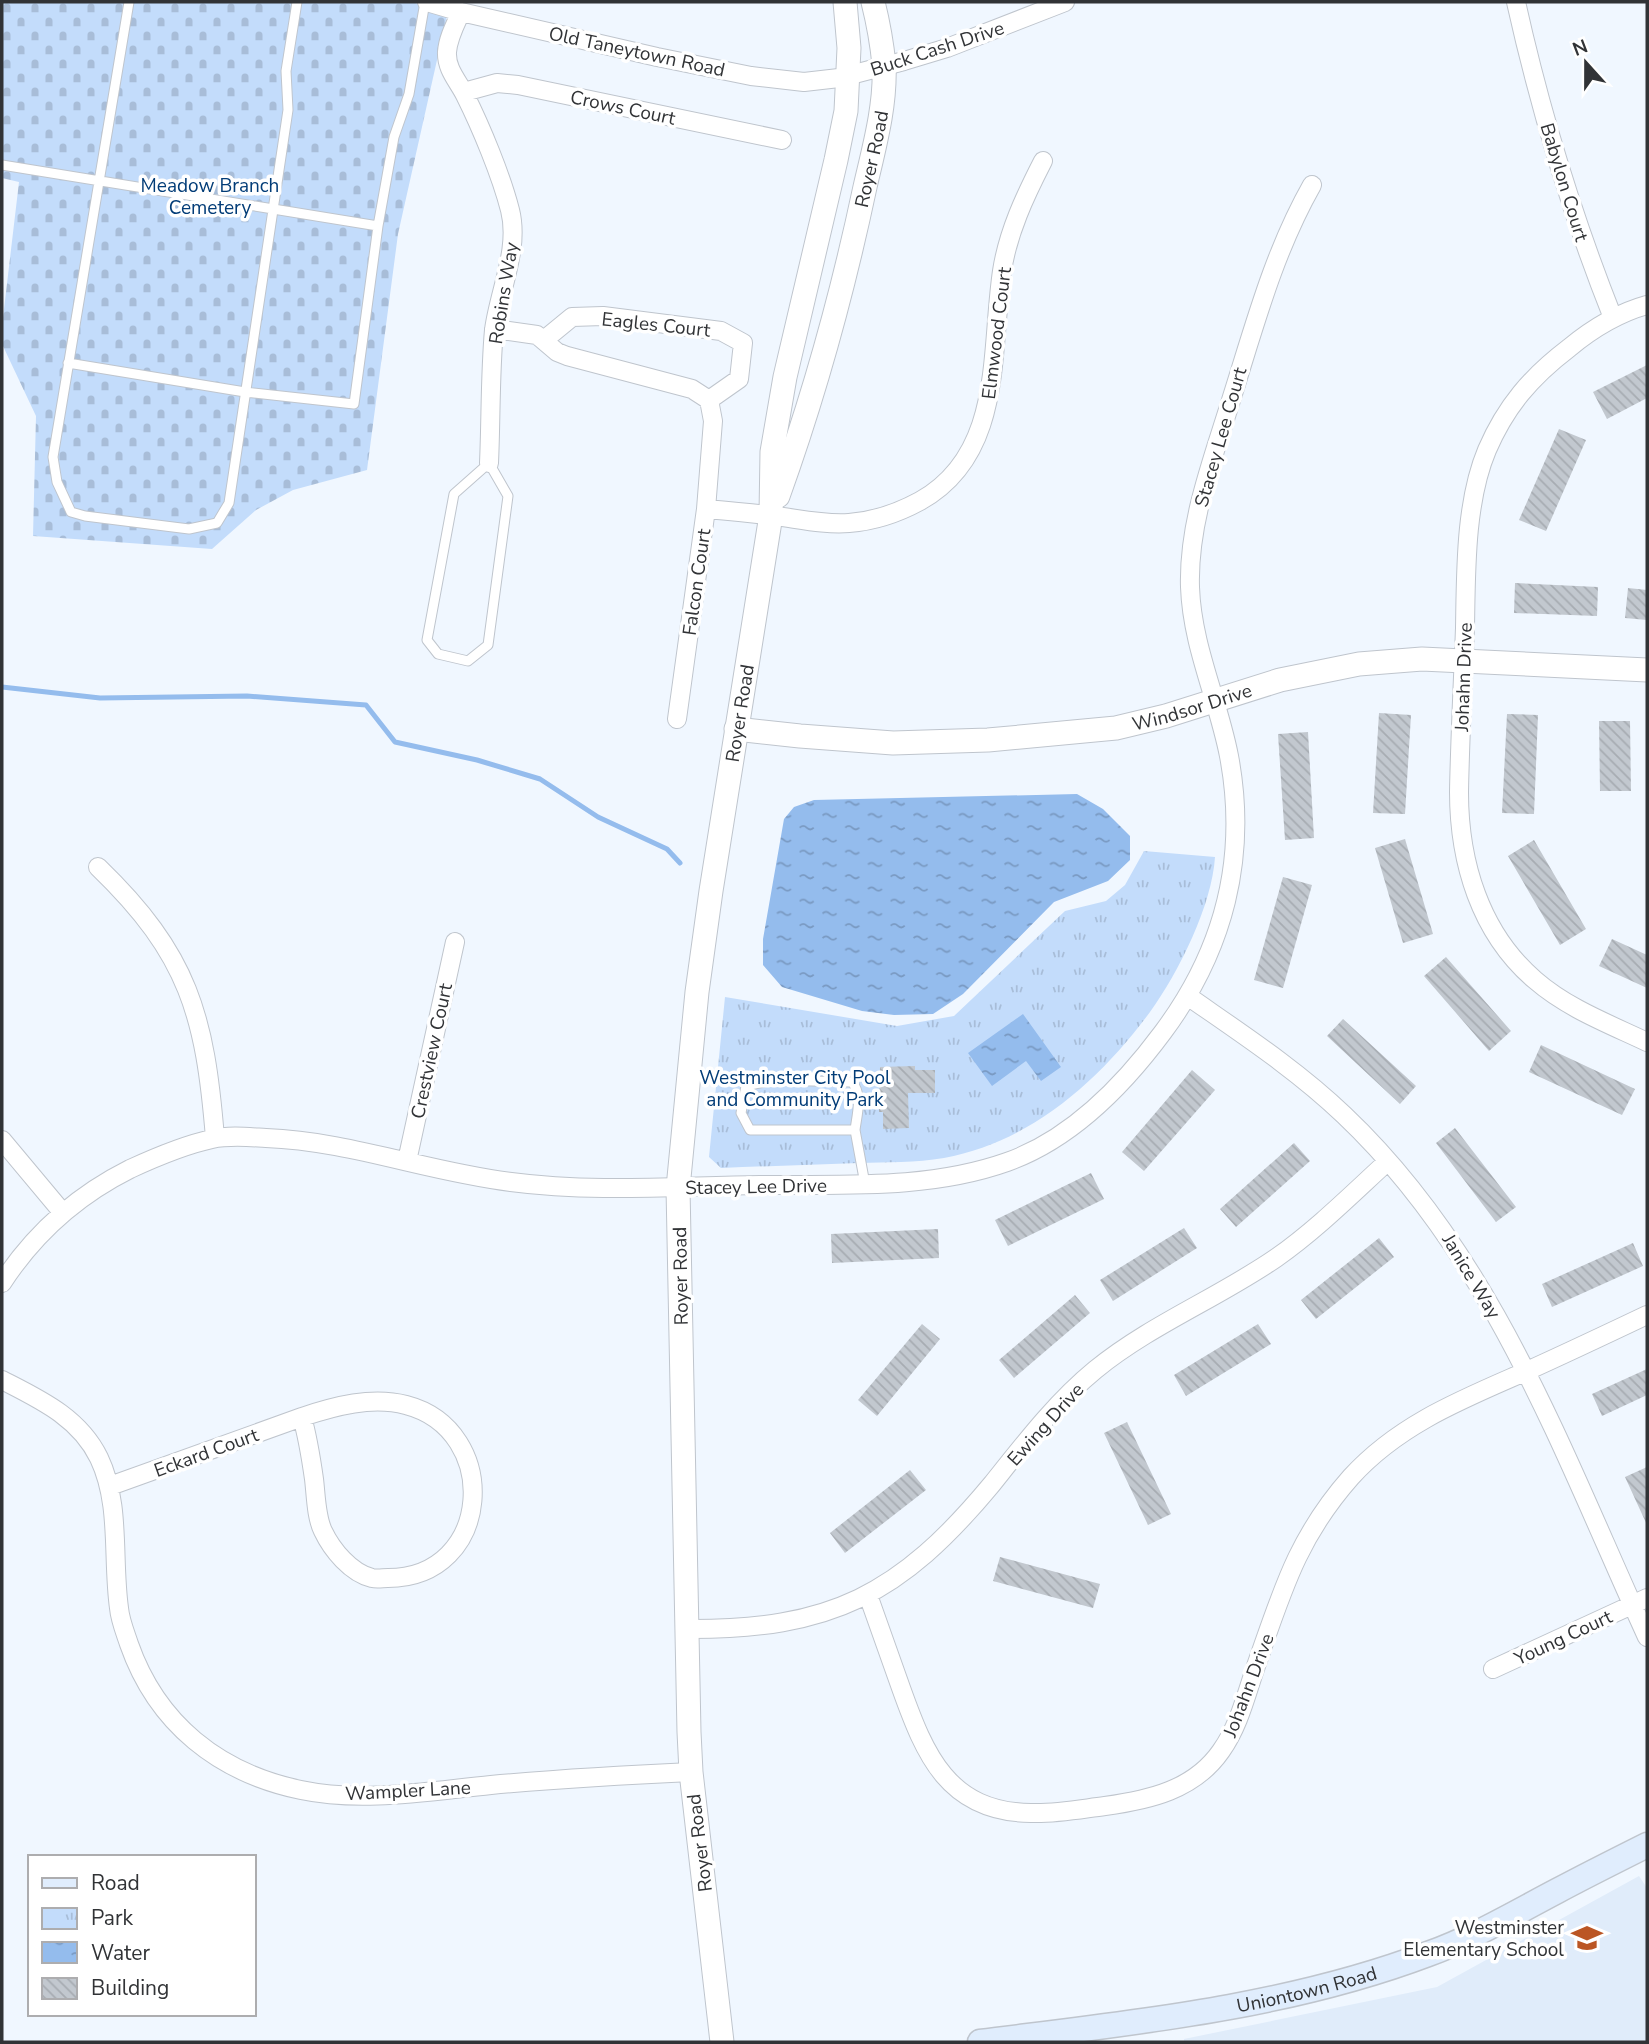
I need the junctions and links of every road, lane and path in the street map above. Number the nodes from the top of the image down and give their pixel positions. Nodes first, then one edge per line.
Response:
1 (129, 2) edge
2 (297, 2) edge
3 (426, 2) edge
4 (845, 2) edge
5 (873, 2) edge
6 (1065, 2) edge
7 (1516, 2) edge
8 (461, 12) junction
9 (884, 66) junction
10 (848, 76) junction
11 (464, 92) junction
12 (782, 140) dead end
13 (1043, 162) dead end
14 (2, 165) edge
15 (98, 181) junction
16 (1312, 185) dead end
17 (273, 209) junction
18 (378, 226) junction
19 (1647, 305) edge
20 (1613, 318) junction
21 (495, 329) junction
22 (544, 340) junction
23 (68, 363) junction
24 (245, 392) junction
25 (709, 400) junction
26 (489, 463) junction
27 (706, 509) junction
28 (771, 515) junction
29 (1464, 660) junction
30 (1647, 670) edge
31 (1214, 700) junction
32 (677, 719) dead end
33 (736, 729) junction
34 (98, 867) dead end
35 (455, 942) dead end
36 (1189, 997) junction
37 (1647, 1042) edge
38 (855, 1130) junction
39 (215, 1138) junction
40 (2, 1140) edge
41 (407, 1161) junction
42 (1388, 1161) junction
43 (865, 1184) junction
44 (678, 1188) junction
45 (63, 1213) junction
46 (2, 1283) edge
47 (1647, 1315) edge
48 (1526, 1371) junction
49 (2, 1380) edge
50 (302, 1417) junction
51 (110, 1486) junction
52 (869, 1595) junction
53 (1640, 1601) edge
54 (686, 1629) junction
55 (1647, 1637) edge
56 (1493, 1669) dead end
57 (691, 1772) junction
58 (1647, 1845) edge
59 (722, 2042) edge
60 (979, 2042) edge

1 - 15 lane
2 - 17 lane
3 - 8 street, Old Taneytown Road
3 - 18 lane
4 - 10 street, Royer Road
5 - 9 street, Royer Road
6 - 9 street, Buck Cash Drive
7 - 20 street, Babylon Court
8 - 10 street, Old Taneytown Road
8 - 11 street, Robins Way
9 - 10 street, Buck Cash Drive
9 - 28 street, Royer Road
10 - 28 street, Royer Road
11 - 12 street, Crows Court
11 - 21 street, Robins Way
13 - 28 street, Elmwood Court
14 - 15 lane
15 - 17 lane
15 - 23 lane
16 - 31 street, Stacey Lee Court
17 - 18 lane
17 - 24 lane
18 - 24 lane
19 - 20 street, Johahn Drive
20 - 29 street, Johahn Drive
21 - 22 street
21 - 26 street, Robins Way
22 - 25 street
22 - 25 street, Eagles Court
23 - 24 lane
23 - 24 lane
25 - 27 street
26 - 26 lane
27 - 28 street, Falcon Court
27 - 32 street, Falcon Court
28 - 33 street, Royer Road
29 - 30 street, Windsor Drive
29 - 31 street, Windsor Drive
29 - 37 street, Johahn Drive
31 - 33 street, Windsor Drive
31 - 36 street, Stacey Lee Drive
33 - 44 street, Royer Road
34 - 39 street
35 - 41 street, Crestview Court
36 - 42 street, Janice Way
36 - 43 street, Stacey Lee Drive
38 - 38 lane
38 - 43 lane
39 - 41 street, Stacey Lee Drive
39 - 45 street, Stacey Lee Drive
40 - 45 street
41 - 44 street, Stacey Lee Drive
42 - 48 street, Janice Way
42 - 52 street, Ewing Drive
43 - 44 street, Stacey Lee Drive
44 - 54 street, Royer Road
45 - 46 street, Stacey Lee Drive
47 - 48 street, Johahn Drive
48 - 52 street, Johahn Drive
48 - 53 street, Janice Way
49 - 51 street, Wampler Lane
50 - 50 street, Eckard Court
50 - 51 street, Eckard Court
51 - 57 street, Wampler Lane
52 - 54 street, Ewing Drive
53 - 55 street, Janice Way
53 - 56 street, Young Court
54 - 57 street, Royer Road
57 - 59 street, Royer Road
58 - 60 main road, Uniontown Road

